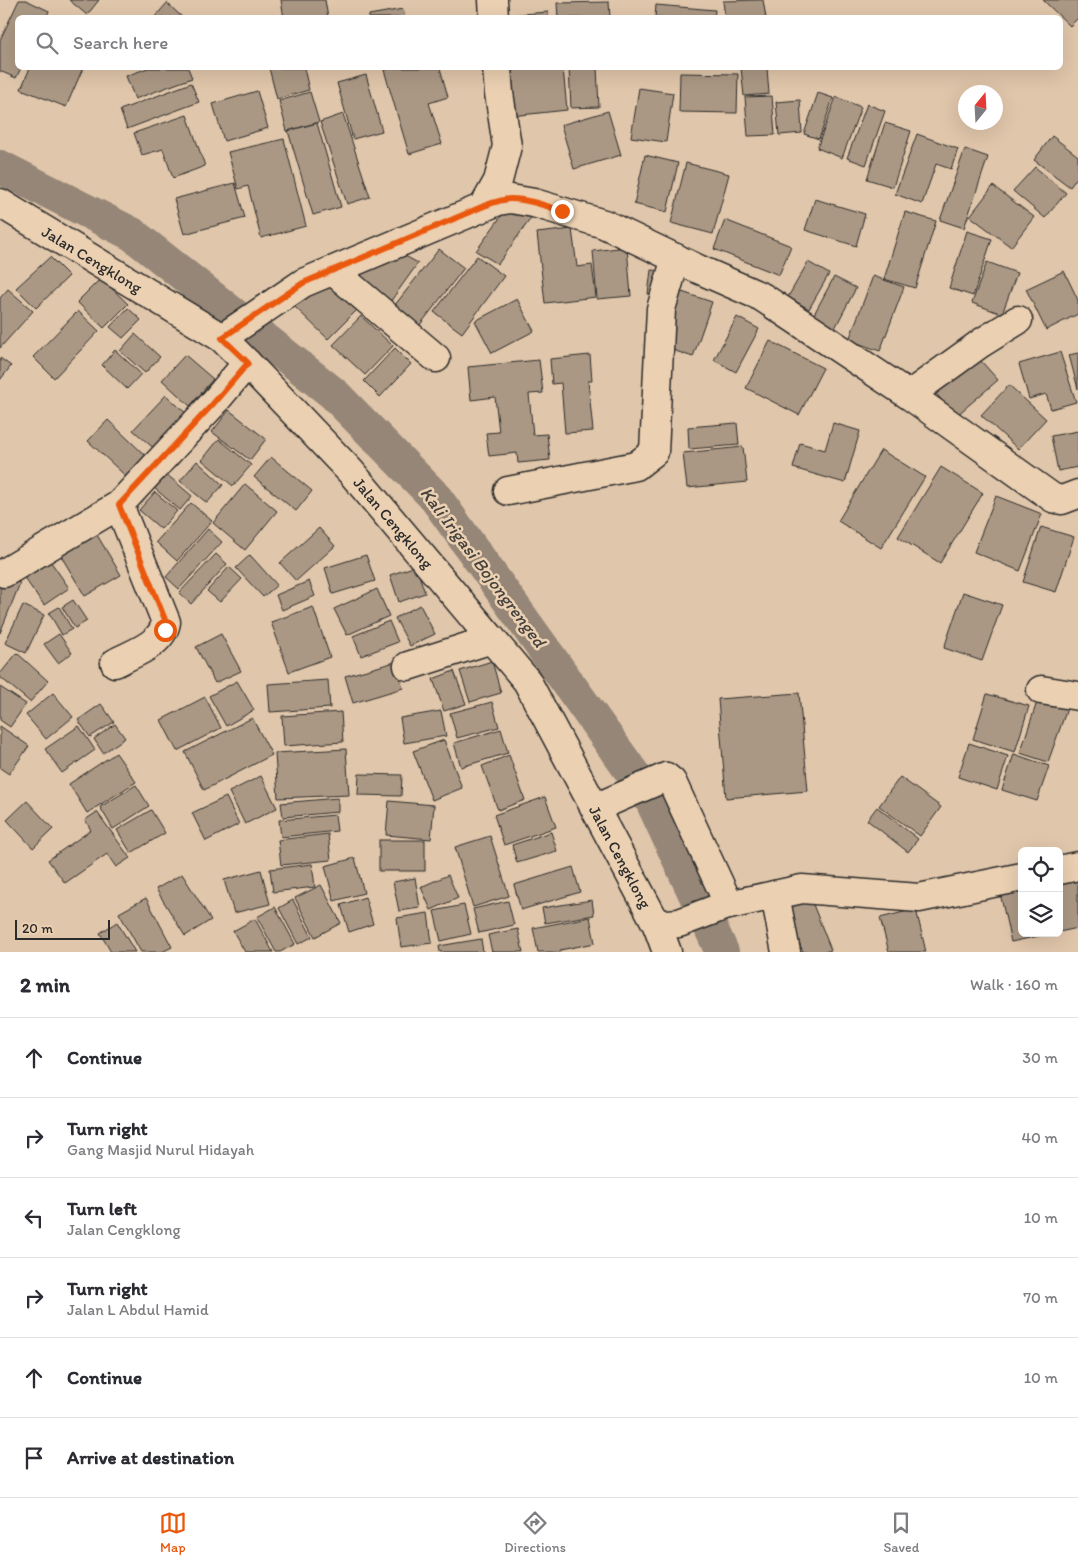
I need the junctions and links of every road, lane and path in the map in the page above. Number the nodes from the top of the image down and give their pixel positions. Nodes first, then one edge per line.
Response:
1 (493, 0) edge
2 (494, 15) edge
3 (497, 70) edge
4 (0, 203) edge
5 (484, 206) junction
6 (676, 258) junction
7 (333, 270) junction
8 (1018, 320) dead end
9 (231, 333) junction
10 (436, 358) dead end
11 (248, 363) junction
12 (909, 395) junction
13 (508, 491) dead end
14 (1078, 494) edge
15 (119, 505) junction
16 (4, 573) dead end
17 (492, 639) junction
18 (115, 663) dead end
19 (408, 666) dead end
20 (1041, 690) dead end
21 (1078, 696) edge
22 (607, 804) junction
23 (1078, 866) edge
24 (1063, 869) edge
25 (1018, 878) edge
26 (774, 896) junction
27 (727, 905) junction
28 (668, 924) junction
29 (668, 952) edge
30 (786, 952) edge

1 - 2 street
3 - 5 street
4 - 9 street, Jalan Cengklong
5 - 6 street
5 - 7 street
6 - 12 street
6 - 13 street
7 - 9 street
7 - 10 street
8 - 12 street
9 - 11 street, Jalan Cengklong
11 - 15 street
11 - 17 street, Jalan Cengklong
12 - 14 street
15 - 16 street
15 - 18 street
17 - 19 street
17 - 22 street, Jalan Cengklong
20 - 21 street
22 - 27 street
22 - 28 street, Jalan Cengklong
23 - 24 street
25 - 26 street
26 - 27 street
26 - 30 street
27 - 28 street
28 - 29 street, Jalan Cengklong

